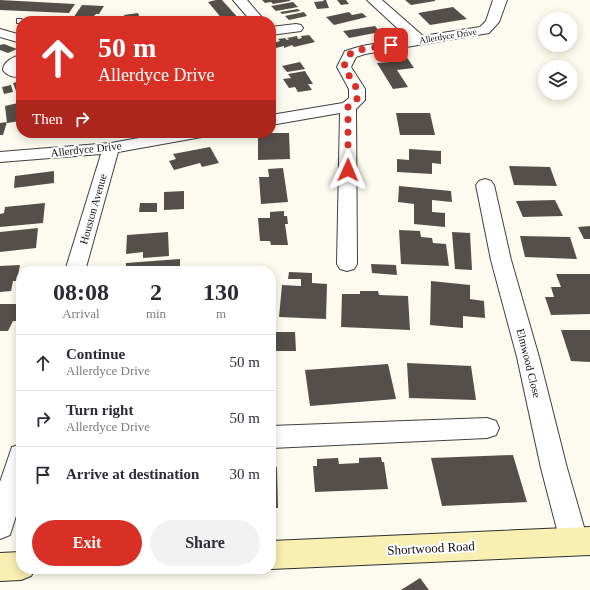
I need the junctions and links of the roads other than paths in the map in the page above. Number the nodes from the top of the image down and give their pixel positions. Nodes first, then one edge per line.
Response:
1 (240, 0) edge
2 (374, 0) edge
3 (500, 0) edge
4 (254, 16) edge
5 (296, 28) dead end
6 (276, 30) edge
7 (0, 33) edge
8 (16, 38) edge
9 (420, 41) junction
10 (16, 63) edge
11 (16, 73) edge
12 (348, 107) junction
13 (276, 119) edge
14 (168, 138) edge
15 (111, 148) junction
16 (0, 157) edge
17 (485, 185) dead end
18 (347, 264) dead end
19 (76, 266) edge
20 (486, 428) dead end
21 (276, 437) edge
22 (16, 472) edge
23 (0, 526) edge
24 (582, 541) edge
25 (276, 555) edge
26 (16, 566) edge
27 (0, 567) edge

1 - 4 street
2 - 9 street
3 - 9 street, Allerdyce Drive
5 - 6 street
7 - 8 street
9 - 12 street, Allerdyce Drive
10 - 11 street
12 - 13 street
12 - 18 street
14 - 15 street, Allerdyce Drive
15 - 16 street, Allerdyce Drive
15 - 19 street, Houston Avenue
17 - 24 street, Elmwood Close
20 - 21 street
22 - 23 street
24 - 25 main road, Shortwood Road
26 - 27 main road

